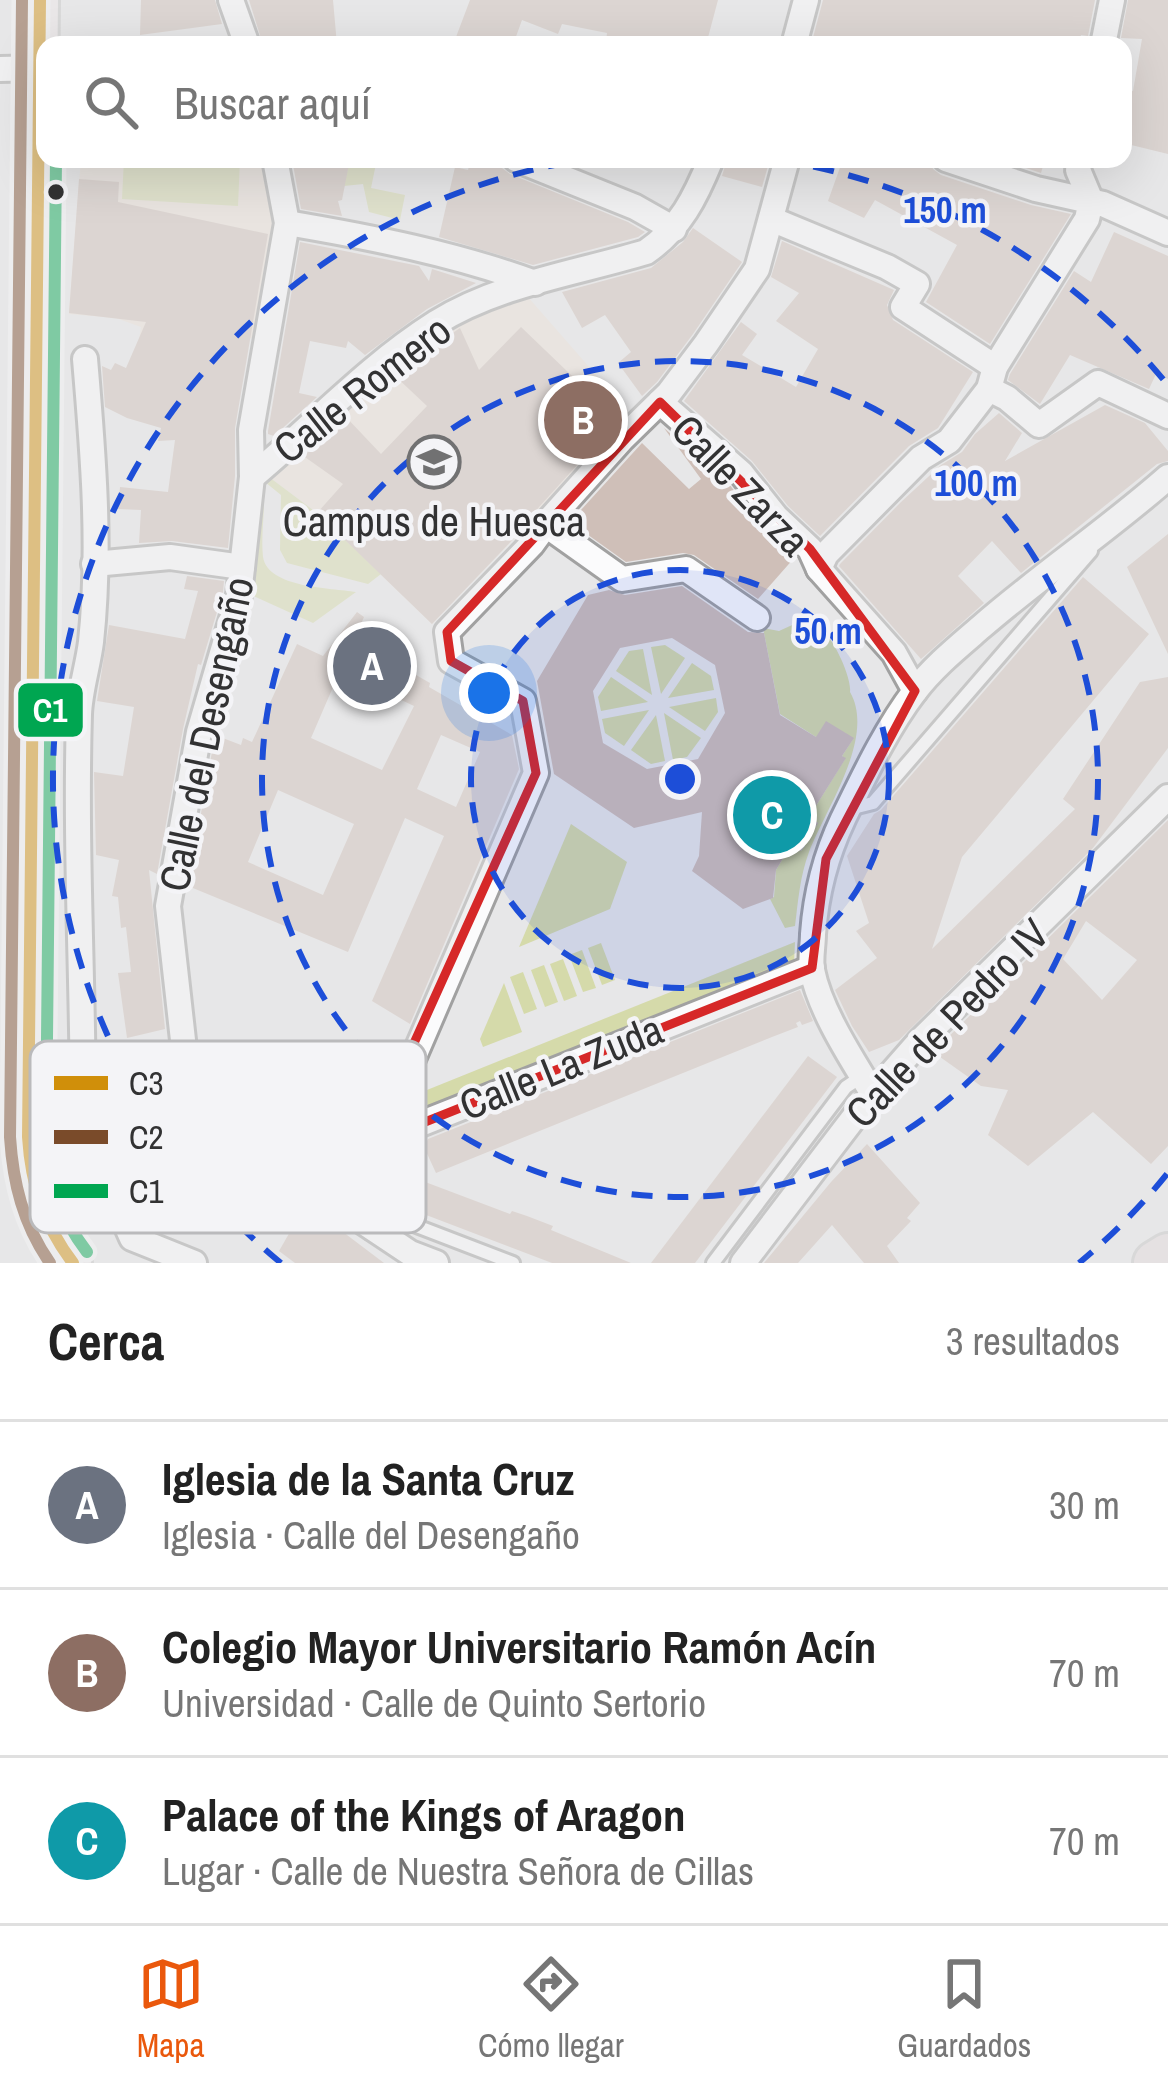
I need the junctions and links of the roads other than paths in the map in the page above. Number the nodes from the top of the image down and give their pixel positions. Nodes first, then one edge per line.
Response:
1 (40, 0) edge
2 (231, 0) edge
3 (806, 0) edge
4 (1112, 0) edge
5 (41, 36) edge
6 (244, 36) edge
7 (796, 36) edge
8 (1104, 36) edge
9 (0, 68) edge
10 (36, 68) edge
11 (41, 168) edge
12 (277, 168) edge
13 (538, 168) edge
14 (707, 168) edge
15 (785, 168) edge
16 (973, 168) edge
17 (1078, 168) edge
18 (1090, 201) junction
19 (771, 219) junction
20 (287, 223) junction
21 (674, 229) junction
22 (1168, 233) edge
23 (535, 283) junction
24 (85, 358) dead end
25 (992, 378) junction
26 (660, 402) junction
27 (1168, 416) edge
28 (252, 477) junction
29 (1168, 477) edge
30 (548, 522) junction
31 (1112, 526) junction
32 (94, 565) junction
33 (242, 567) junction
34 (819, 569) junction
35 (757, 617) dead end
36 (915, 691) junction
37 (1168, 797) edge
38 (848, 809) junction
39 (812, 968) junction
40 (81, 1041) edge
41 (183, 1041) edge
42 (420, 1041) edge
43 (868, 1085) junction
44 (426, 1122) edge
45 (30, 1161) edge
46 (51, 1233) edge
47 (130, 1233) edge
48 (389, 1233) edge
49 (415, 1233) edge
50 (1168, 1256) edge
51 (73, 1263) edge
52 (194, 1263) edge
53 (436, 1263) edge
54 (513, 1263) edge
55 (713, 1263) edge
56 (743, 1263) edge
57 (1155, 1263) edge

1 - 5 main road
2 - 6 street
3 - 7 street
4 - 8 street
9 - 10 street
11 - 45 main road
12 - 20 street, Calle del Desengaño
13 - 21 street
14 - 21 street
15 - 19 street
16 - 18 street
17 - 18 street
18 - 22 street
18 - 25 street
19 - 25 street
19 - 26 street
20 - 23 street
20 - 28 street, Calle del Desengaño
21 - 23 street, Calle Romero
23 - 28 street, Calle Romero
24 - 32 street
25 - 27 street
25 - 34 street
26 - 30 street
26 - 34 street, Calle Zarza
28 - 33 street, Calle del Desengaño
29 - 31 street
30 - 35 street
30 - 42 street
31 - 36 street
31 - 38 lane
32 - 33 street
32 - 40 street
33 - 41 street, Calle del Desengaño
34 - 36 street, Calle Zarza
36 - 38 street
37 - 43 street, Calle de Pedro IV
38 - 39 street
39 - 43 street
39 - 44 street, Calle La Zuda
43 - 55 lane
43 - 56 street, Calle de Pedro IV
46 - 51 main road
47 - 52 street
48 - 53 street, Calle del Desengaño
49 - 54 lane
50 - 57 highway

